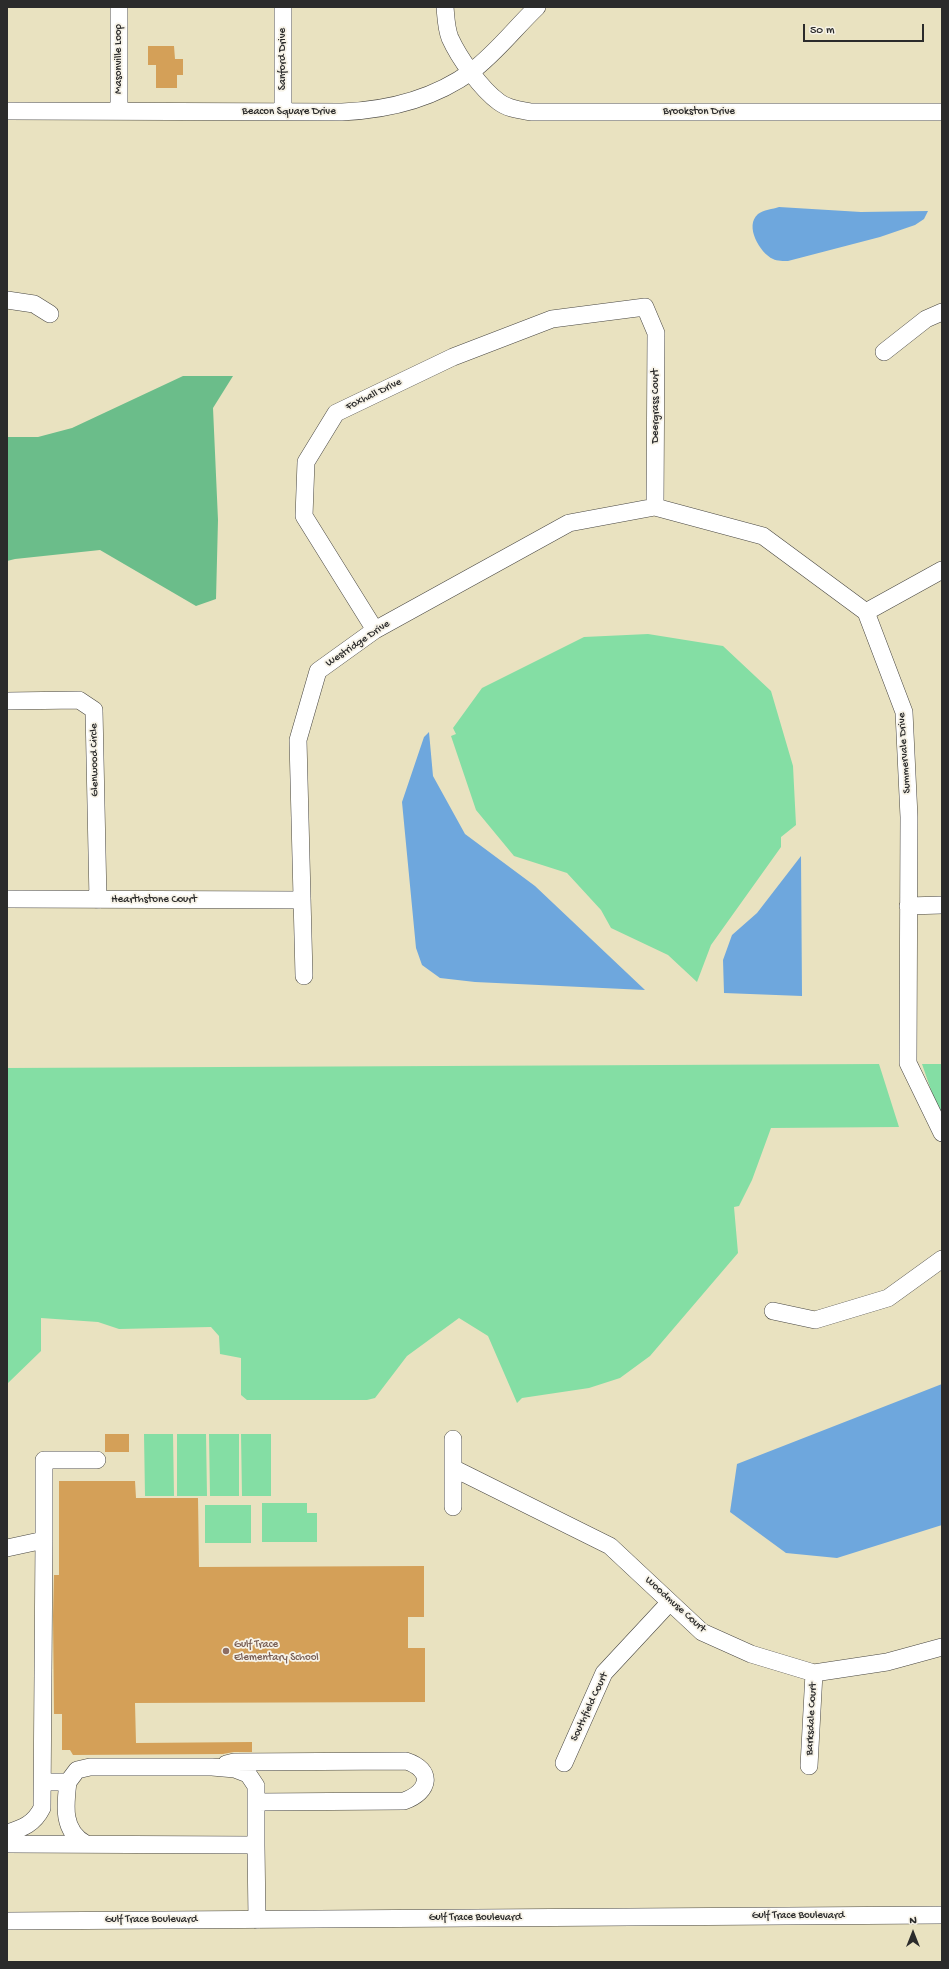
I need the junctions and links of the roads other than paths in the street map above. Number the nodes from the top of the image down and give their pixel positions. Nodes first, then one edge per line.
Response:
1 (119, 7) edge
2 (283, 7) edge
3 (446, 7) edge
4 (537, 7) edge
5 (472, 71) junction
6 (7, 111) edge
7 (119, 111) junction
8 (283, 112) junction
9 (942, 112) edge
10 (7, 300) edge
11 (645, 307) joint
12 (942, 312) edge
13 (50, 314) dead end
14 (884, 352) dead end
15 (655, 507) junction
16 (942, 570) edge
17 (866, 612) junction
18 (375, 630) junction
19 (7, 701) edge
20 (7, 900) edge
21 (98, 900) junction
22 (301, 900) junction
23 (942, 905) edge
24 (908, 906) junction
25 (304, 976) dead end
26 (942, 1132) edge
27 (942, 1260) edge
28 (773, 1312) dead end
29 (453, 1439) dead end
30 (97, 1460) dead end
31 (453, 1468) junction
32 (453, 1507) dead end
33 (44, 1540) junction
34 (7, 1548) edge
35 (670, 1602) junction
36 (942, 1647) edge
37 (814, 1673) junction
38 (564, 1763) dead end
39 (809, 1766) dead end
40 (212, 1767) junction
41 (43, 1782) junction
42 (68, 1782) junction
43 (256, 1802) junction
44 (7, 1833) edge
45 (7, 1844) edge
46 (86, 1844) junction
47 (256, 1845) junction
48 (942, 1915) edge
49 (257, 1920) junction
50 (7, 1921) edge

1 - 7 street, Masonville Loop
2 - 8 street, Sanford Drive
3 - 5 street
4 - 5 street, Beacon Square Drive
5 - 8 street, Beacon Square Drive
5 - 9 street, Brookston Drive
6 - 7 street, Beacon Square Drive
7 - 8 street, Beacon Square Drive
10 - 13 street
11 - 15 street, Deergrass Court
11 - 18 street, Foxhall Drive
12 - 14 street
15 - 17 street
15 - 18 street, Westridge Drive
16 - 17 street
17 - 24 street, Summervale Drive
18 - 22 street, Westridge Drive
19 - 21 street, Glenwood Circle
20 - 21 street, Hearthstone Court
21 - 22 street, Hearthstone Court
22 - 25 street, Westridge Drive
23 - 24 street
24 - 26 street, Summervale Drive
27 - 28 street
29 - 31 street
30 - 33 street
31 - 32 street
31 - 35 street, Woodmuse Court
33 - 34 street
33 - 41 street
35 - 37 street, Woodmuse Court
35 - 38 street, Southfield Court
36 - 37 street, Woodmuse Court
37 - 39 street, Barksdale Court
40 - 42 street
40 - 43 street
40 - 43 street
41 - 42 street
41 - 44 street
42 - 46 street
43 - 47 street
45 - 46 street
46 - 47 street
47 - 49 street
48 - 49 street, Gulf Trace Boulevard
49 - 50 street, Gulf Trace Boulevard

